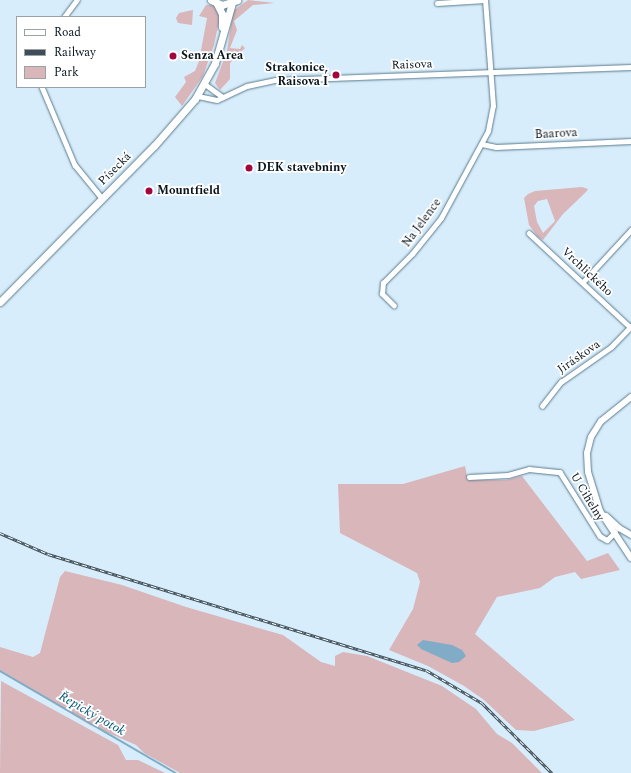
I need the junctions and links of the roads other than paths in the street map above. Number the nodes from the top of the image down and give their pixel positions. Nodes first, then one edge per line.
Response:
1 (77, 0) edge
2 (485, 0) edge
3 (214, 2) edge
4 (235, 2) edge
5 (437, 3) dead end
6 (65, 16) edge
7 (222, 37) junction
8 (631, 67) edge
9 (492, 73) junction
10 (205, 84) junction
11 (42, 88) edge
12 (198, 96) junction
13 (222, 97) junction
14 (631, 142) edge
15 (482, 144) junction
16 (100, 195) junction
17 (631, 230) edge
18 (530, 233) dead end
19 (583, 282) junction
20 (0, 302) edge
21 (394, 306) dead end
22 (631, 327) edge
23 (631, 397) edge
24 (542, 406) dead end
25 (468, 477) dead end
26 (600, 511) junction
27 (619, 528) junction
28 (631, 535) edge
29 (614, 536) junction
30 (631, 558) edge

1 - 6 street
2 - 5 street
2 - 9 street
3 - 4 main road
3 - 7 main road, Písecká
4 - 7 main road, Písecká
7 - 10 main road, Písecká
8 - 9 street, Raisova
9 - 13 street, Raisova
9 - 15 street
10 - 12 main road, Písecká
10 - 13 street
11 - 16 street, Písecká
12 - 13 street, Raisova
12 - 16 main road, Písecká
14 - 15 street, Baarova
15 - 21 street, Na Jelence
16 - 20 main road, Písecká
17 - 19 street
18 - 19 street, Vrchlického
19 - 22 street, Vrchlického
22 - 24 street, Jiráskova
23 - 26 main road
25 - 29 street, U Cihelny
26 - 27 main road
26 - 29 main road
27 - 28 main road
27 - 29 street
29 - 30 main road

